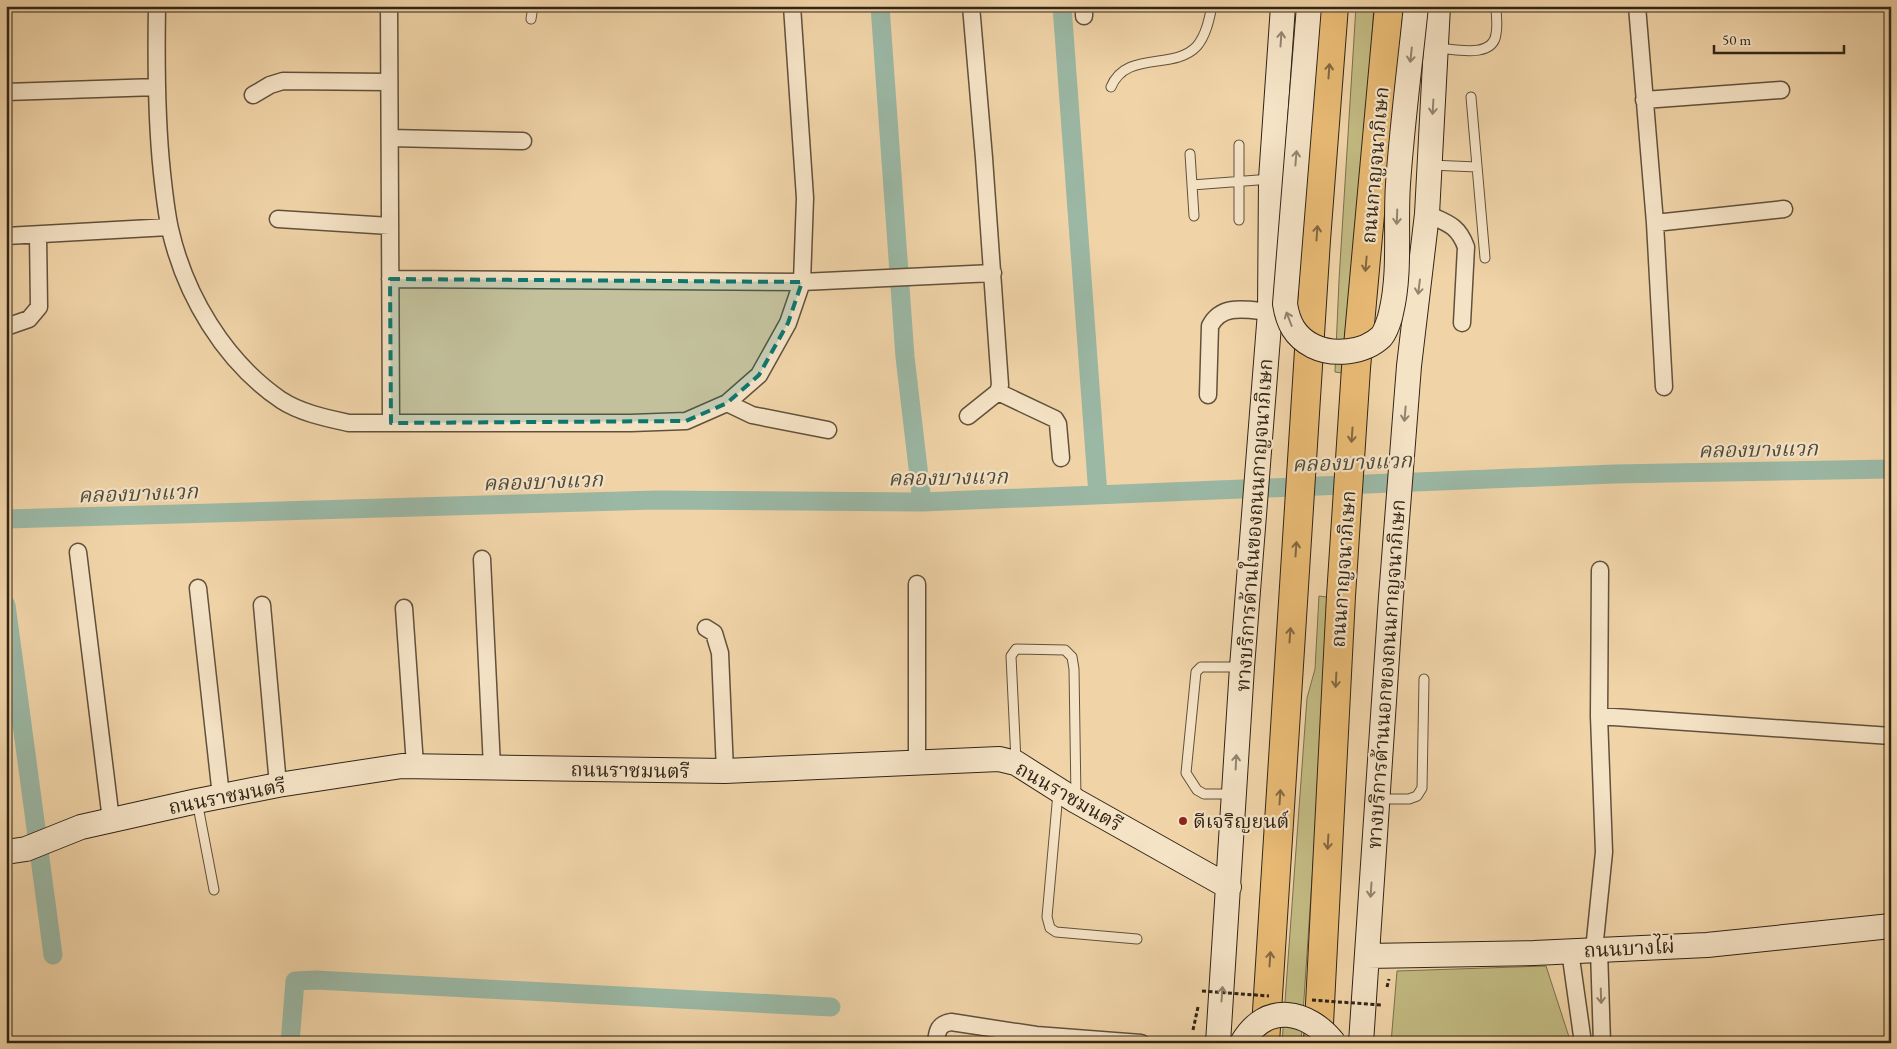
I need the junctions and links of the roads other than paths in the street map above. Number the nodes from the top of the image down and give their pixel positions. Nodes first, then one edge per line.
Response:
1 (157, 6) edge
2 (389, 6) edge
3 (533, 6) edge
4 (792, 6) edge
5 (971, 6) edge
6 (1212, 6) edge
7 (1283, 6) edge
8 (1309, 6) edge
9 (1334, 6) edge
10 (1389, 6) edge
11 (1416, 6) edge
12 (1438, 6) edge
13 (1496, 6) edge
14 (1637, 6) edge
15 (531, 18) dead end
16 (1436, 48) junction
17 (389, 82) junction
18 (1111, 87) dead end
19 (157, 88) junction
20 (1782, 90) dead end
21 (6, 92) edge
22 (253, 94) dead end
23 (1471, 97) dead end
24 (1644, 100) junction
25 (390, 138) junction
26 (523, 141) dead end
27 (1239, 145) dead end
28 (1190, 154) dead end
29 (1430, 165) junction
30 (1477, 167) junction
31 (1271, 180) junction
32 (1239, 183) junction
33 (1192, 185) junction
34 (1784, 209) dead end
35 (1428, 214) junction
36 (1194, 216) dead end
37 (278, 219) dead end
38 (1239, 220) dead end
39 (1655, 223) junction
40 (390, 226) junction
41 (169, 227) junction
42 (38, 235) junction
43 (6, 236) edge
44 (1484, 258) dead end
45 (993, 273) junction
46 (390, 279) junction
47 (802, 282) junction
48 (1270, 312) junction
49 (1462, 323) dead end
50 (6, 327) edge
51 (1664, 387) dead end
52 (998, 392) junction
53 (1208, 395) dead end
54 (727, 403) junction
55 (968, 416) dead end
56 (391, 423) junction
57 (828, 430) dead end
58 (1061, 458) dead end
59 (78, 552) dead end
60 (482, 560) dead end
61 (1600, 570) dead end
62 (917, 584) dead end
63 (198, 588) dead end
64 (262, 605) dead end
65 (404, 608) dead end
66 (706, 628) dead end
67 (1242, 667) junction
68 (1424, 679) dead end
69 (1599, 716) junction
70 (1891, 736) edge
71 (917, 761) junction
72 (1016, 763) junction
73 (415, 765) junction
74 (492, 767) junction
75 (725, 771) junction
76 (278, 785) junction
77 (1234, 794) junction
78 (1067, 795) junction
79 (221, 796) junction
80 (1377, 799) junction
81 (197, 801) junction
82 (111, 820) junction
83 (16, 850) edge
84 (1229, 887) junction
85 (214, 890) dead end
86 (1891, 926) edge
87 (1137, 939) dead end
88 (1588, 950) junction
89 (1367, 956) junction
90 (936, 1043) edge
91 (1141, 1043) edge
92 (1218, 1043) edge
93 (1242, 1043) edge
94 (1265, 1043) edge
95 (1318, 1043) edge
96 (1334, 1043) edge
97 (1361, 1043) edge
98 (1583, 1043) edge
99 (1602, 1043) edge

1 - 19 street
2 - 17 street
3 - 15 lane
4 - 47 street
5 - 45 street
6 - 18 lane
31 -> 7 main road, ทางบริการด้านในของถนนกาญจนาภิเษก
11 -> 8 main road, bridge
94 -> 9 highway
10 -> 95 highway, ถนนกาญจนาภิเษก
12 - 16 main road, ทางบริการด้านนอกของถนนกาญจนาภิเษก
13 - 16 lane
14 - 24 street
16 -> 29 main road, ทางบริการด้านนอกของถนนกาญจนาภิเษก
17 - 22 street
17 - 25 street
19 - 21 street
19 - 41 street
20 - 24 street
23 - 30 lane
24 - 39 street
25 - 26 street
25 - 40 street
27 - 32 lane
28 - 33 lane
29 - 30 lane
29 - 35 main road, ทางบริการด้านนอกของถนนกาญจนาภิเษก
30 - 44 lane
31 - 32 lane
31 - 48 main road, ทางบริการด้านในของถนนกาญจนาภิเษก
32 - 33 lane
32 - 38 lane
33 - 36 lane
34 - 39 street
35 - 49 street
35 -> 80 main road, ทางบริการด้านนอกของถนนกาญจนาภิเษก
37 - 40 street
39 - 51 street
40 - 46 street
41 - 42 street
41 - 56 street
42 - 43 street
42 - 50 street
45 - 47 street
45 - 52 street
46 - 47 street
46 - 56 street
47 - 54 street
48 - 53 street
48 - 67 main road, ทางบริการด้านในของถนนกาญจนาภิเษก
52 - 55 street
52 - 58 street
54 - 56 street
54 - 57 street
59 - 82 street
60 - 74 street
61 - 69 street
62 - 71 street
63 - 79 street
64 - 76 street
65 - 73 street
66 - 75 street
77 -> 67 main road, ทางบริการด้านในของถนนกาญจนาภิเษก
67 - 77 lane
68 - 80 lane
69 - 70 street
69 - 88 street
71 - 72 main road, ถนนราชมนตรี
71 - 75 main road, ถนนราชมนตรี
72 - 78 main road, ถนนราชมนตรี
72 - 78 lane
73 - 74 main road, ถนนราชมนตรี
73 - 76 main road, ถนนราชมนตรี
74 - 75 main road, ถนนราชมนตรี
76 - 79 main road, ถนนราชมนตรี
77 - 84 main road, ทางบริการด้านในของถนนกาญจนาภิเษก
78 - 84 main road, ถนนราชมนตรี
78 - 87 lane
79 - 81 main road, ถนนราชมนตรี
80 -> 89 main road, ทางบริการด้านนอกของถนนกาญจนาภิเษก
81 - 82 main road, ถนนราชมนตรี
81 - 85 lane
82 - 83 main road, ถนนราชมนตรี
92 -> 84 main road, ทางบริการด้านในของถนนกาญจนาภิเษก
86 - 88 main road, ถนนบางไผ่
88 - 89 main road, ถนนบางไผ่
88 - 98 street
88 -> 99 street
89 - 97 main road, ทางบริการด้านนอกของถนนกาญจนาภิเษก
90 - 91 street
93 - 96 main road, bridge

